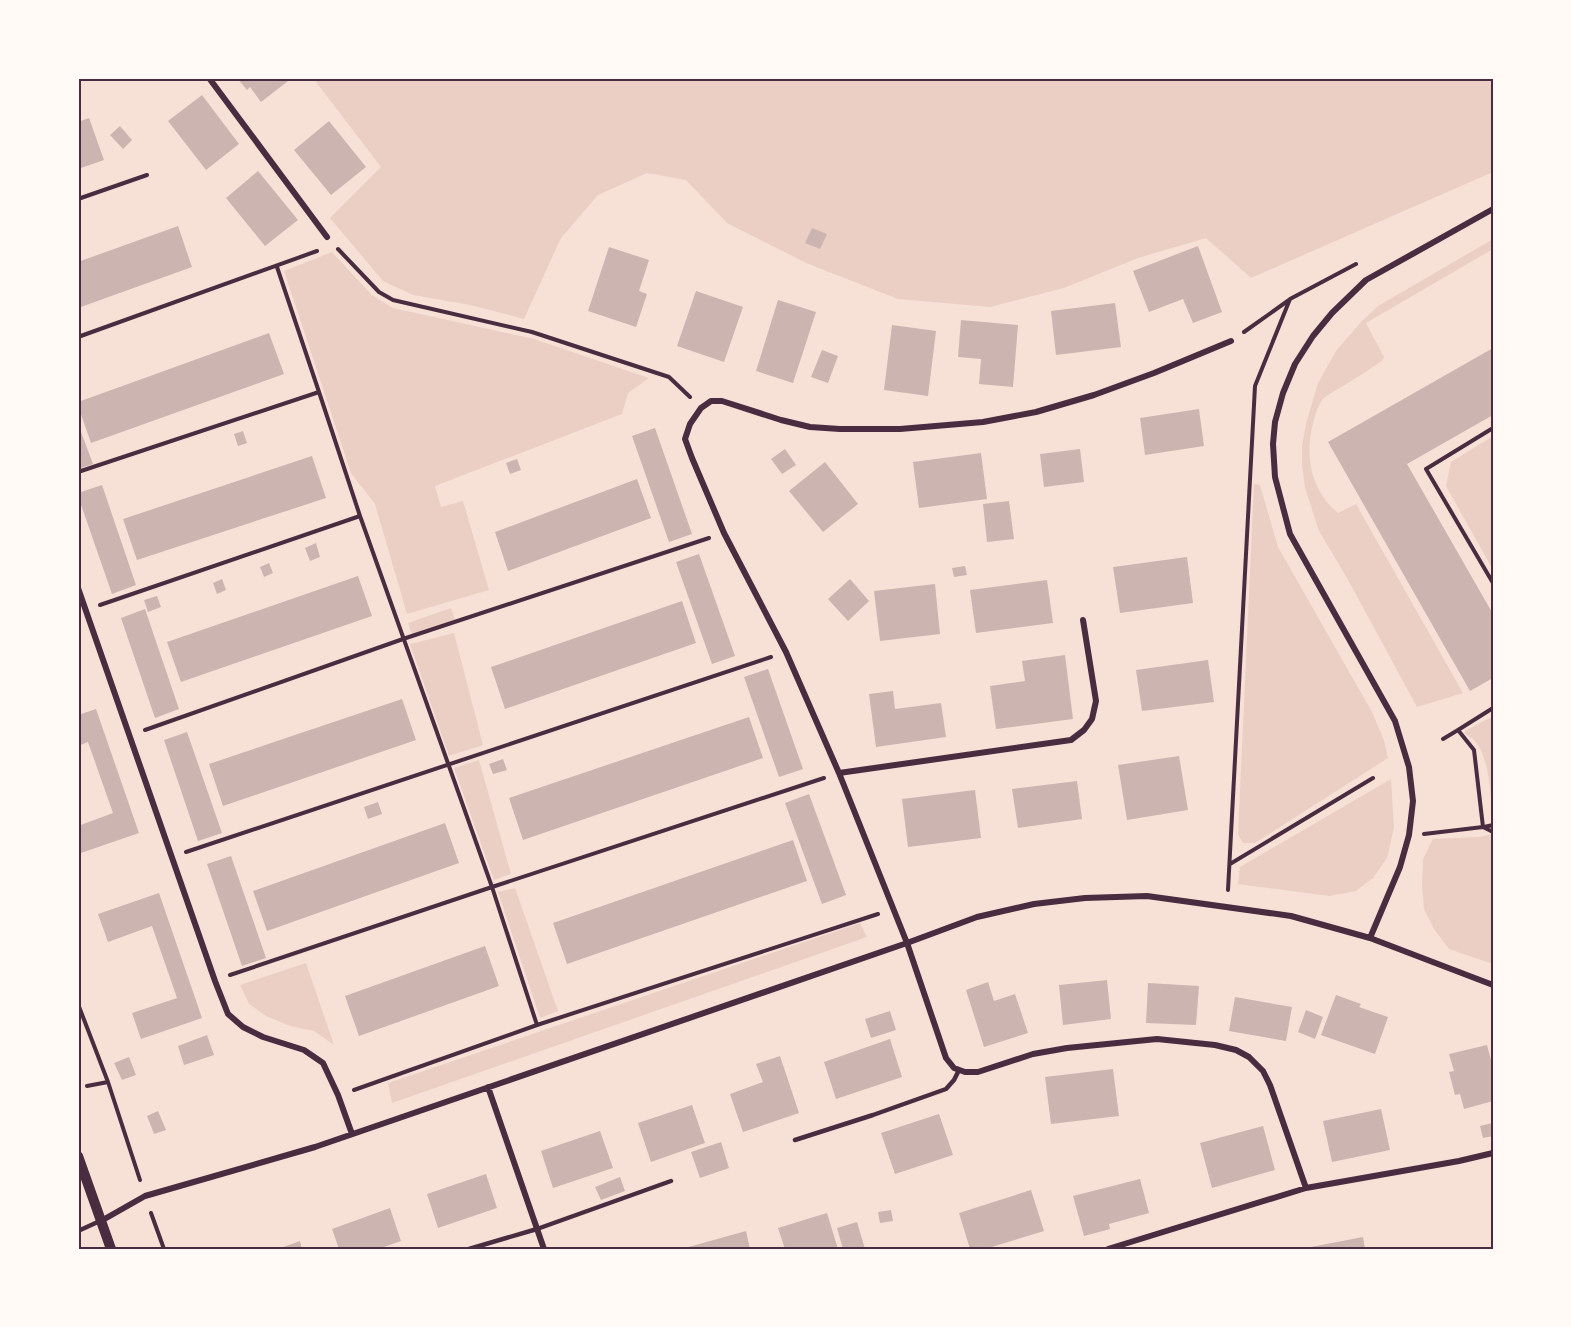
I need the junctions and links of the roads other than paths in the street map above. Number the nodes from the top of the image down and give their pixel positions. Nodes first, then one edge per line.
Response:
1 (209, 78) edge
2 (1493, 209) edge
3 (327, 237) road end
4 (1231, 341) road end
5 (78, 588) edge
6 (1083, 620) dead end
7 (839, 773) junction
8 (1370, 938) junction
9 (906, 943) junction
10 (1493, 985) edge
11 (959, 1070) junction
12 (488, 1087) junction
13 (352, 1134) junction
14 (795, 1140) dead end
15 (1493, 1153) edge
16 (78, 1156) edge
17 (671, 1181) dead end
18 (1306, 1188) junction
19 (101, 1221) junction
20 (537, 1229) junction
21 (78, 1231) edge
22 (111, 1249) edge
23 (469, 1249) edge
24 (544, 1249) edge
25 (1108, 1249) edge

1 - 3 street
2 - 8 street
4 - 7 street
5 - 13 street
6 - 7 street
7 - 9 street
8 - 9 street
8 - 10 street
9 - 11 street
9 - 12 street
11 - 14 lane
11 - 18 street
12 - 13 street
12 - 20 street
13 - 19 street
15 - 18 street
16 - 19 street
17 - 20 lane
18 - 25 street
19 - 21 lane
19 - 22 street
20 - 23 lane
20 - 24 street

